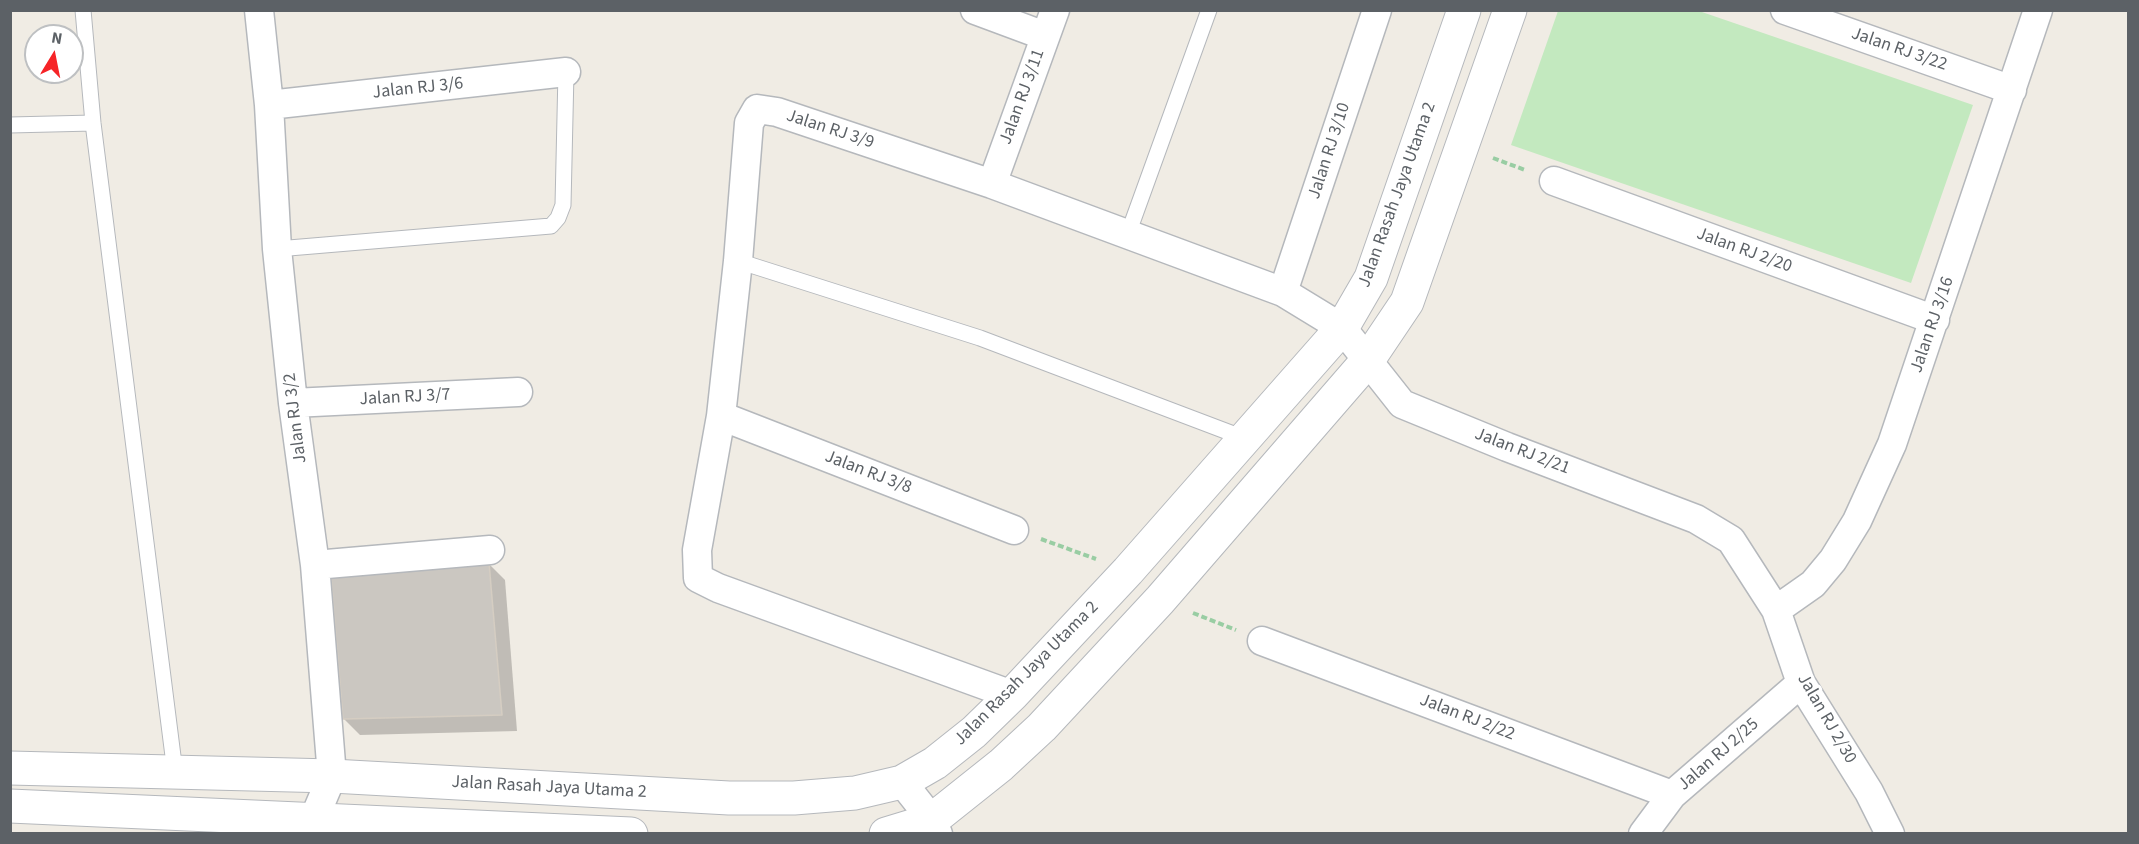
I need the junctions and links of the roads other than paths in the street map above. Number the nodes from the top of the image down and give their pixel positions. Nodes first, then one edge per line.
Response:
1 (83, 10) edge
2 (259, 10) edge
3 (975, 10) edge
4 (1209, 10) edge
5 (1377, 10) edge
6 (1464, 10) edge
7 (1510, 10) edge
8 (1785, 10) edge
9 (2038, 10) edge
10 (1050, 23) edge
11 (566, 72) joint
12 (2012, 90) junction
13 (269, 105) junction
14 (93, 123) junction
15 (10, 125) edge
16 (1554, 181) road end
17 (992, 184) junction
18 (1128, 234) junction
19 (277, 249) junction
20 (738, 261) junction
21 (1284, 292) junction
22 (1935, 320) junction
23 (1342, 328) junction
24 (1368, 360) junction
25 (518, 392) dead end
26 (293, 403) junction
27 (721, 416) junction
28 (1244, 438) junction
29 (1014, 530) road end
30 (1731, 540) joint
31 (490, 550) dead end
32 (315, 565) junction
33 (1776, 610) junction
34 (1262, 641) road end
35 (1802, 683) junction
36 (1012, 695) junction
37 (10, 768) edge
38 (175, 772) junction
39 (332, 776) junction
40 (902, 782) junction
41 (1672, 795) junction
42 (10, 806) edge
43 (313, 821) junction
44 (935, 827) edge
45 (631, 834) edge
46 (886, 834) edge
47 (1643, 834) edge
48 (1890, 834) edge

1 - 14 lane
2 - 13 street, Jalan RJ 3/2
3 - 10 street
4 - 18 lane
5 - 21 street, Jalan RJ 3/10
6 - 23 street, Jalan Rasah Jaya Utama 2
7 - 24 street
8 - 12 street, Jalan RJ 3/22
9 - 12 street, Jalan RJ 3/16
10 - 17 street, Jalan RJ 3/11
11 - 13 street, Jalan RJ 3/6
11 - 19 lane
12 - 22 street, Jalan RJ 3/16
13 - 19 street, Jalan RJ 3/2
14 - 15 lane
14 - 38 lane
16 - 22 street, Jalan RJ 2/20
17 - 18 street, Jalan RJ 3/9
17 - 20 street, Jalan RJ 3/9
18 - 21 street, Jalan RJ 3/9
19 - 26 street, Jalan RJ 3/2
20 - 27 street, Jalan RJ 3/9
20 - 28 lane
21 - 23 street, Jalan RJ 3/9
22 - 33 street, Jalan RJ 3/16
23 - 24 street, Jalan RJ 2/21
23 - 28 street, Jalan Rasah Jaya Utama 2
24 - 30 street, Jalan RJ 2/21
24 - 44 street
25 - 26 street, Jalan RJ 3/7
26 - 32 street, Jalan RJ 3/2
27 - 29 street, Jalan RJ 3/8
27 - 36 street, Jalan RJ 3/9
28 - 36 street, Jalan Rasah Jaya Utama 2
30 - 33 street, Jalan RJ 2/30
31 - 32 street
32 - 39 street, Jalan RJ 3/2
33 - 35 street, Jalan RJ 2/30
34 - 41 street, Jalan RJ 2/22
35 - 41 street, Jalan RJ 2/25
35 - 48 street, Jalan RJ 2/30
36 - 40 street, Jalan Rasah Jaya Utama 2
37 - 38 street, Jalan Rasah Jaya Utama 2
38 - 39 street, Jalan Rasah Jaya Utama 2
39 - 40 street, Jalan Rasah Jaya Utama 2
39 - 43 street, Jalan RJ 3/2
40 - 44 street
41 - 47 street, Jalan RJ 2/25
42 - 43 street
43 - 45 street
44 - 46 street

